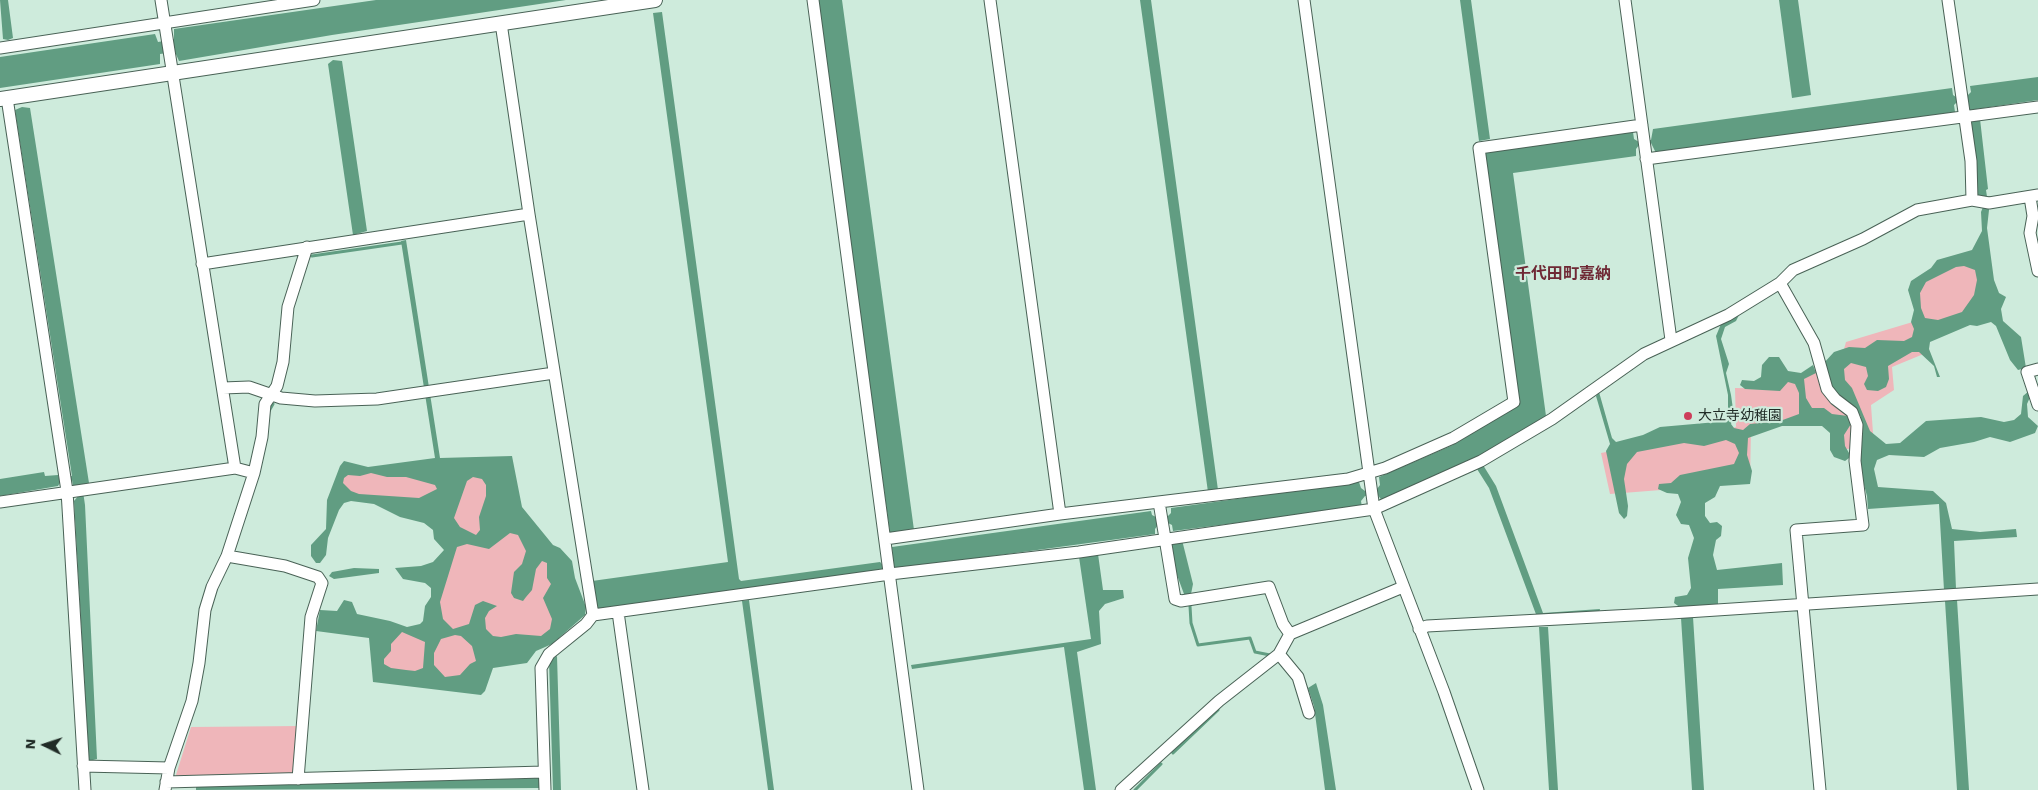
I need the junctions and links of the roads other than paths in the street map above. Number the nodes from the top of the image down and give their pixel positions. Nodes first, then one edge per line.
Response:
1 (161, 0) edge
2 (314, 0) edge
3 (655, 0) edge
4 (813, 0) edge
5 (990, 0) edge
6 (1304, 0) edge
7 (1624, 0) edge
8 (1948, 0) edge
9 (164, 23) junction
10 (501, 23) junction
11 (0, 48) edge
12 (172, 73) junction
13 (3, 99) edge
14 (2038, 107) edge
15 (1964, 116) junction
16 (1642, 125) junction
17 (1646, 160) junction
18 (2034, 196) edge
19 (1980, 201) junction
20 (529, 214) junction
21 (307, 247) junction
22 (202, 264) junction
23 (2038, 271) edge
24 (1780, 283) junction
25 (1671, 340) junction
26 (2038, 369) edge
27 (554, 373) junction
28 (223, 388) junction
29 (271, 395) junction
30 (2038, 405) edge
31 (235, 468) junction
32 (254, 473) junction
33 (1368, 475) junction
34 (66, 483) junction
35 (0, 502) edge
36 (1159, 502) junction
37 (1374, 510) junction
38 (1060, 514) junction
39 (885, 539) junction
40 (1164, 539) junction
41 (227, 556) junction
42 (889, 569) junction
43 (1403, 587) junction
44 (2038, 589) edge
45 (1803, 604) junction
46 (618, 612) junction
47 (593, 615) junction
48 (1419, 629) junction
49 (1290, 634) junction
50 (1279, 654) junction
51 (1309, 714) dead end
52 (83, 766) junction
53 (169, 768) junction
54 (544, 772) junction
55 (298, 779) junction
56 (166, 786) edge
57 (85, 790) edge
58 (545, 790) edge
59 (643, 790) edge
60 (918, 790) edge
61 (1121, 790) edge
62 (1478, 790) edge
63 (1820, 790) edge

1 - 9 street
2 - 9 street
3 - 10 street
4 - 39 street
5 - 38 street
6 - 33 street
7 - 16 street
8 - 15 street
9 - 11 street
9 - 12 street
10 - 12 street
10 - 20 street
12 - 13 street
12 - 22 street
13 - 34 street
14 - 15 street
15 - 17 street
15 - 19 street
16 - 17 street
16 - 33 street
17 - 25 street
18 - 19 street
18 - 23 street
19 - 24 street
20 - 21 street
20 - 27 street
21 - 22 street
21 - 29 street
22 - 28 street
24 - 25 street
24 - 45 street
25 - 37 street
26 - 30 street
27 - 29 street
27 - 47 street
28 - 29 street
28 - 31 street
29 - 32 street
31 - 32 street
31 - 34 street
32 - 41 street
33 - 36 street
33 - 37 street
34 - 35 street
34 - 52 street
36 - 38 street
36 - 40 street
37 - 40 street
37 - 43 street
38 - 39 street
39 - 42 street
40 - 42 street
40 - 49 street
41 - 53 street
41 - 55 street
42 - 46 street
42 - 60 street
43 - 48 street
43 - 49 street
44 - 45 street
45 - 48 street
45 - 63 street
46 - 47 street
46 - 59 street
47 - 54 street
48 - 62 street
49 - 50 street
50 - 51 street
50 - 61 street
52 - 53 street
52 - 57 street
53 - 56 street
54 - 55 street
54 - 58 street
55 - 56 street

